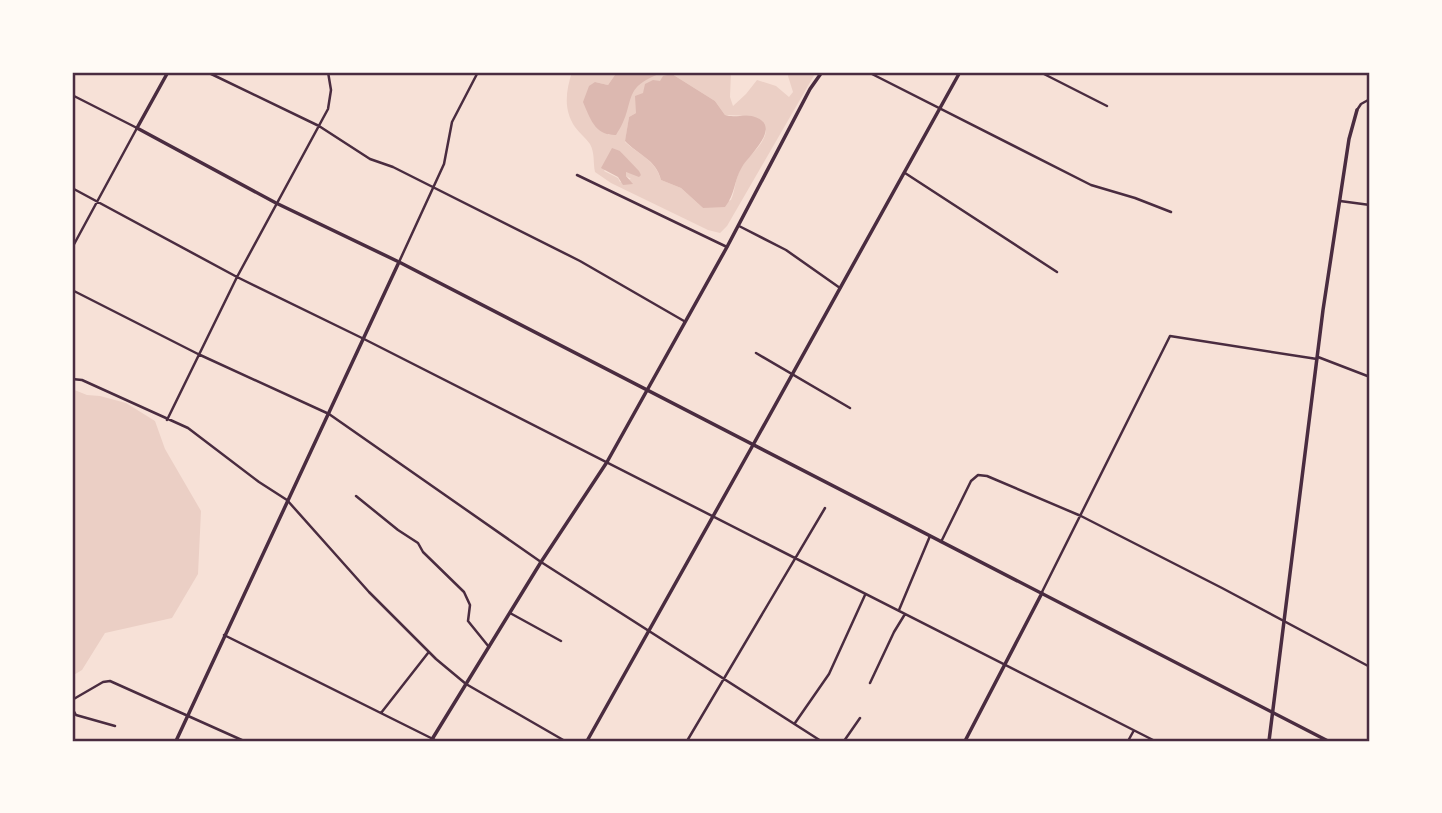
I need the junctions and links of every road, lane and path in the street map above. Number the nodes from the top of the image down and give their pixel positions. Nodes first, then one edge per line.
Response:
1 (168, 72) edge
2 (207, 72) edge
3 (328, 72) edge
4 (478, 72) edge
5 (822, 72) edge
6 (868, 72) edge
7 (960, 72) edge
8 (1040, 72) edge
9 (72, 95) edge
10 (1370, 99) edge
11 (1107, 106) dead end
12 (940, 109) junction
13 (1357, 110) joint
14 (318, 126) junction
15 (138, 128) junction
16 (905, 173) junction
17 (577, 175) dead end
18 (433, 187) junction
19 (72, 188) edge
20 (1340, 201) junction
21 (97, 202) junction
22 (276, 203) junction
23 (1370, 205) edge
24 (1171, 212) dead end
25 (737, 225) junction
26 (727, 247) junction
27 (72, 248) edge
28 (399, 262) junction
29 (1057, 272) dead end
30 (237, 277) junction
31 (840, 288) junction
32 (72, 290) edge
33 (686, 322) junction
34 (364, 338) junction
35 (755, 353) dead end
36 (198, 354) junction
37 (1317, 358) junction
38 (792, 374) junction
39 (1370, 377) edge
40 (72, 379) edge
41 (646, 390) junction
42 (850, 408) dead end
43 (329, 414) junction
44 (167, 420) junction
45 (753, 445) junction
46 (607, 462) junction
47 (356, 496) dead end
48 (286, 500) junction
49 (825, 508) dead end
50 (1081, 516) junction
51 (712, 517) junction
52 (929, 536) junction
53 (941, 542) junction
54 (794, 559) junction
55 (541, 562) junction
56 (1042, 593) junction
57 (865, 595) junction
58 (899, 610) junction
59 (510, 613) junction
60 (905, 614) junction
61 (1284, 622) junction
62 (648, 632) junction
63 (224, 635) junction
64 (561, 641) dead end
65 (489, 647) junction
66 (429, 652) junction
67 (1005, 666) junction
68 (1370, 667) edge
69 (724, 678) junction
70 (870, 683) dead end
71 (466, 684) junction
72 (72, 700) edge
73 (72, 708) edge
74 (381, 713) junction
75 (1272, 713) junction
76 (187, 715) junction
77 (860, 718) dead end
78 (795, 723) junction
79 (115, 726) dead end
80 (1134, 731) junction
81 (176, 741) edge
82 (244, 741) edge
83 (434, 741) edge
84 (565, 741) edge
85 (587, 741) edge
86 (687, 741) edge
87 (819, 741) edge
88 (844, 741) edge
89 (965, 741) edge
90 (1128, 741) edge
91 (1155, 741) edge
92 (1269, 741) edge
93 (1328, 741) edge

1 - 15 main road
2 - 14 street
3 - 14 street
4 - 18 street
5 - 25 main road
6 - 12 street
7 - 12 main road
8 - 11 street
9 - 15 street
10 - 13 street
12 - 16 main road
12 - 24 street
13 - 20 main road
14 - 18 street
14 - 22 street
15 - 21 street
15 - 22 main road
16 - 29 street
16 - 31 main road
17 - 26 street
18 - 28 street
18 - 33 street
19 - 21 street
20 - 23 street
20 - 37 main road
21 - 27 street
21 - 30 street
22 - 28 main road
22 - 30 street
25 - 26 main road
25 - 31 street
26 - 33 main road
28 - 34 main road
28 - 41 main road
30 - 34 street
30 - 36 street
31 - 38 main road
32 - 36 street
33 - 41 main road
34 - 43 main road
34 - 46 street
35 - 38 street
36 - 43 street
36 - 44 street
37 - 39 street
37 - 50 street
37 - 61 main road
38 - 42 street
38 - 45 main road
40 - 44 street
41 - 45 main road
41 - 46 main road
43 - 48 main road
43 - 55 street
44 - 48 street
45 - 51 main road
45 - 52 main road
46 - 51 street
46 - 55 main road
47 - 65 street
48 - 63 main road
48 - 66 street
49 - 54 street
50 - 53 street
50 - 56 street
50 - 61 street
51 - 54 street
51 - 62 main road
52 - 53 main road
52 - 58 street
53 - 56 main road
54 - 57 street
54 - 69 street
55 - 59 main road
55 - 62 street
56 - 67 main road
56 - 75 main road
57 - 58 street
57 - 78 street
58 - 60 street
59 - 64 street
59 - 65 main road
60 - 67 street
60 - 70 street
61 - 68 street
61 - 75 main road
62 - 69 street
62 - 85 main road
63 - 74 street
63 - 76 main road
65 - 71 main road
66 - 71 street
66 - 74 street
67 - 80 street
67 - 89 main road
69 - 78 street
69 - 86 street
71 - 83 main road
71 - 84 street
72 - 76 street
73 - 79 street
74 - 83 street
75 - 92 main road
75 - 93 main road
76 - 81 main road
76 - 82 street
77 - 88 street
78 - 87 street
80 - 90 street
80 - 91 street

